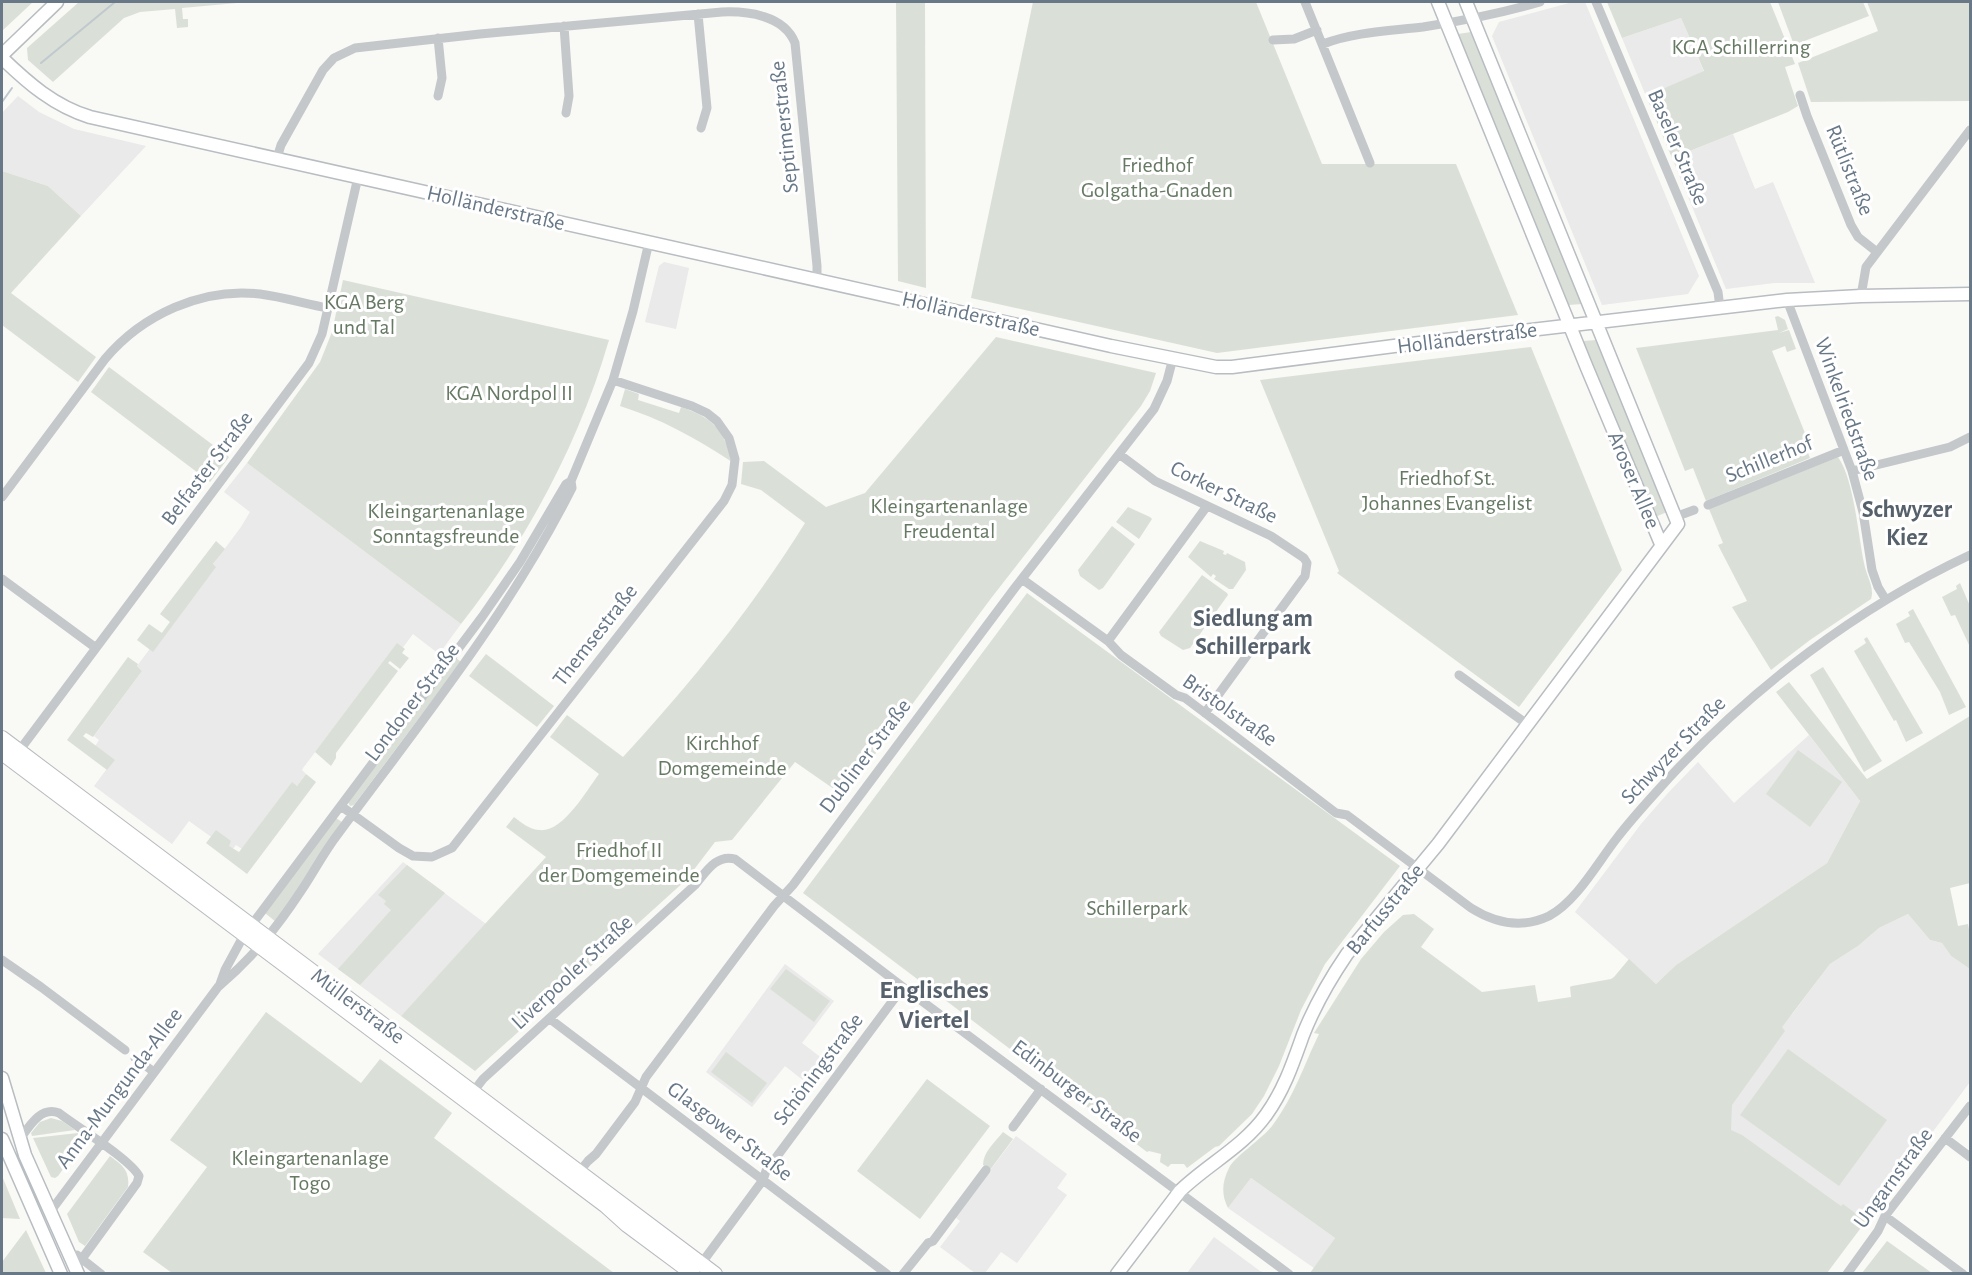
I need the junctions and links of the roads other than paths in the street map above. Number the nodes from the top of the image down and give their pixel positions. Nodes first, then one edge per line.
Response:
1 (57, 2) edge
2 (1305, 2) edge
3 (1438, 2) edge
4 (1466, 2) edge
5 (1540, 2) edge
6 (1596, 2) edge
7 (740, 7) edge
8 (698, 14) junction
9 (1473, 18) junction
10 (1447, 23) junction
11 (564, 26) junction
12 (1317, 30) junction
13 (438, 38) junction
14 (1273, 40) dead end
15 (1323, 44) junction
16 (2, 57) edge
17 (1800, 95) dead end
18 (438, 96) dead end
19 (566, 113) dead end
20 (701, 128) dead end
21 (1971, 130) edge
22 (277, 158) junction
23 (1370, 163) dead end
24 (358, 177) junction
25 (649, 242) junction
26 (1877, 252) junction
27 (817, 279) junction
28 (1971, 294) edge
29 (1862, 296) junction
30 (1787, 300) junction
31 (328, 308) junction
32 (1720, 308) junction
33 (1596, 323) junction
34 (1570, 326) junction
35 (1173, 358) junction
36 (613, 380) junction
37 (1971, 437) edge
38 (1844, 450) junction
39 (1119, 454) junction
40 (1852, 471) junction
41 (571, 481) junction
42 (2, 497) edge
43 (1707, 504) dead end
44 (1207, 506) junction
45 (1694, 510) dead end
46 (1675, 517) junction
47 (1661, 544) junction
48 (1971, 555) edge
49 (2, 579) edge
50 (1022, 579) junction
51 (1886, 600) junction
52 (1108, 641) junction
53 (96, 648) junction
54 (1459, 675) dead end
55 (1205, 712) junction
56 (1527, 724) junction
57 (2, 738) edge
58 (19, 751) junction
59 (2, 753) edge
60 (341, 806) junction
61 (353, 814) junction
62 (725, 858) joint
63 (1418, 869) junction
64 (785, 896) junction
65 (248, 930) junction
66 (264, 942) junction
67 (2, 960) edge
68 (219, 987) junction
69 (903, 987) junction
70 (550, 1020) junction
71 (125, 1050) dead end
72 (135, 1058) dead end
73 (154, 1072) junction
74 (2, 1078) edge
75 (641, 1089) junction
76 (1041, 1089) junction
77 (473, 1092) junction
78 (1971, 1106) edge
79 (7, 1113) edge
80 (1013, 1127) dead end
81 (20, 1138) junction
82 (1945, 1138) junction
83 (2, 1139) edge
84 (101, 1143) junction
85 (1971, 1157) edge
86 (5, 1160) edge
87 (986, 1170) dead end
88 (579, 1172) junction
89 (763, 1180) junction
90 (1180, 1191) junction
91 (50, 1212) junction
92 (1885, 1216) junction
93 (40, 1225) junction
94 (77, 1268) edge
95 (696, 1270) edge
96 (61, 1274) edge
97 (101, 1274) edge
98 (715, 1274) edge
99 (887, 1274) edge
100 (903, 1274) edge
101 (1117, 1274) edge
102 (1289, 1274) edge
103 (1847, 1274) edge
104 (1963, 1274) edge

1 - 16 street
2 - 12 street
3 - 10 street, Aroser Allee
4 - 9 street, Aroser Allee
5 - 9 street
6 - 32 street, Baseler Straße
7 - 8 street, Septimerstraße
7 - 27 street, Septimerstraße
8 - 11 street, Septimerstraße
8 - 20 street
9 - 10 street
9 - 33 street, Aroser Allee
10 - 15 street
10 - 34 street, Aroser Allee
11 - 13 street, Septimerstraße
11 - 19 street
12 - 14 street
12 - 15 street
13 - 18 street
13 - 22 street, Septimerstraße
15 - 23 street
16 - 22 street, Holländerstraße
17 - 26 street, Rütlistraße
21 - 26 street
22 - 24 street, Holländerstraße
24 - 25 street, Holländerstraße
24 - 31 street, Belfaster Straße
25 - 27 street, Holländerstraße
25 - 36 street, Londoner Straße
26 - 29 street
27 - 35 street, Holländerstraße
28 - 29 street, Holländerstraße
29 - 30 street, Holländerstraße
30 - 32 street, Holländerstraße
30 - 38 street, Winkelriedstraße
31 - 42 street
31 - 53 street, Belfaster Straße
32 - 33 street, Holländerstraße
33 - 34 street, Holländerstraße
33 - 46 street, Aroser Allee
34 - 35 street, Holländerstraße
34 - 47 street, Aroser Allee
35 - 39 street, Dubliner Straße
36 - 41 street, Londoner Straße
36 - 61 street, Themsestraße
37 - 40 street
38 - 40 street, Winkelriedstraße
38 - 43 street, Schillerhof
39 - 44 street, Corker Straße
39 - 50 street, Dubliner Straße
40 - 51 street, Winkelriedstraße
41 - 60 street, Londoner Straße
41 - 61 street, Londoner Straße
44 - 52 street
44 - 55 street, Corker Straße
45 - 46 street
46 - 47 street, Aroser Allee
47 - 56 street, Barfusstraße
48 - 51 street, Schwyzer Straße
49 - 53 street
50 - 52 street, Bristolstraße
50 - 64 street, Dubliner Straße
51 - 63 street, Schwyzer Straße
52 - 55 street, Bristolstraße
53 - 58 street, Belfaster Straße
54 - 56 street
55 - 63 street, Bristolstraße
56 - 63 street, Barfusstraße
57 - 58 main road, Müllerstraße
58 - 65 main road, Müllerstraße
59 - 65 main road, Müllerstraße
60 - 61 street, Themsestraße
60 - 65 street, Londoner Straße
61 - 66 street, Londoner Straße
62 - 64 street, Edinburger Straße
62 - 70 street, Liverpooler Straße
63 - 90 street, Barfusstraße
64 - 69 street, Edinburger Straße
64 - 75 street, Dubliner Straße
65 - 66 main road, Müllerstraße
65 - 68 street, Anna-Mungunda-Allee
66 - 68 street, Anna-Mungunda-Allee
66 - 77 main road, Müllerstraße
66 - 95 main road, Müllerstraße
67 - 71 street
68 - 73 street, Anna-Mungunda-Allee
69 - 76 street, Edinburger Straße
69 - 89 street, Schöningstraße
70 - 75 street, Glasgower Straße
70 - 77 street, Liverpooler Straße
72 - 73 street
73 - 84 street, Anna-Mungunda-Allee
74 - 79 street
75 - 88 street, Dubliner Straße
75 - 89 street, Glasgower Straße
76 - 80 street
76 - 90 street, Edinburger Straße
77 - 88 main road, Müllerstraße
78 - 82 street, Ungarnstraße
79 - 81 street
81 - 84 street
81 - 86 street
81 - 91 street
82 - 85 street
82 - 92 street, Ungarnstraße
83 - 86 street
84 - 91 street, Anna-Mungunda-Allee
84 - 94 street
86 - 93 street
87 - 100 street
88 - 95 main road, Müllerstraße
89 - 95 street, Schöningstraße
89 - 99 street, Glasgower Straße
90 - 101 street, Barfusstraße
90 - 102 street, Edinburger Straße
91 - 93 street
91 - 94 street
92 - 103 street, Ungarnstraße
92 - 104 street
93 - 96 street
94 - 97 street
95 - 98 main road, Müllerstraße

